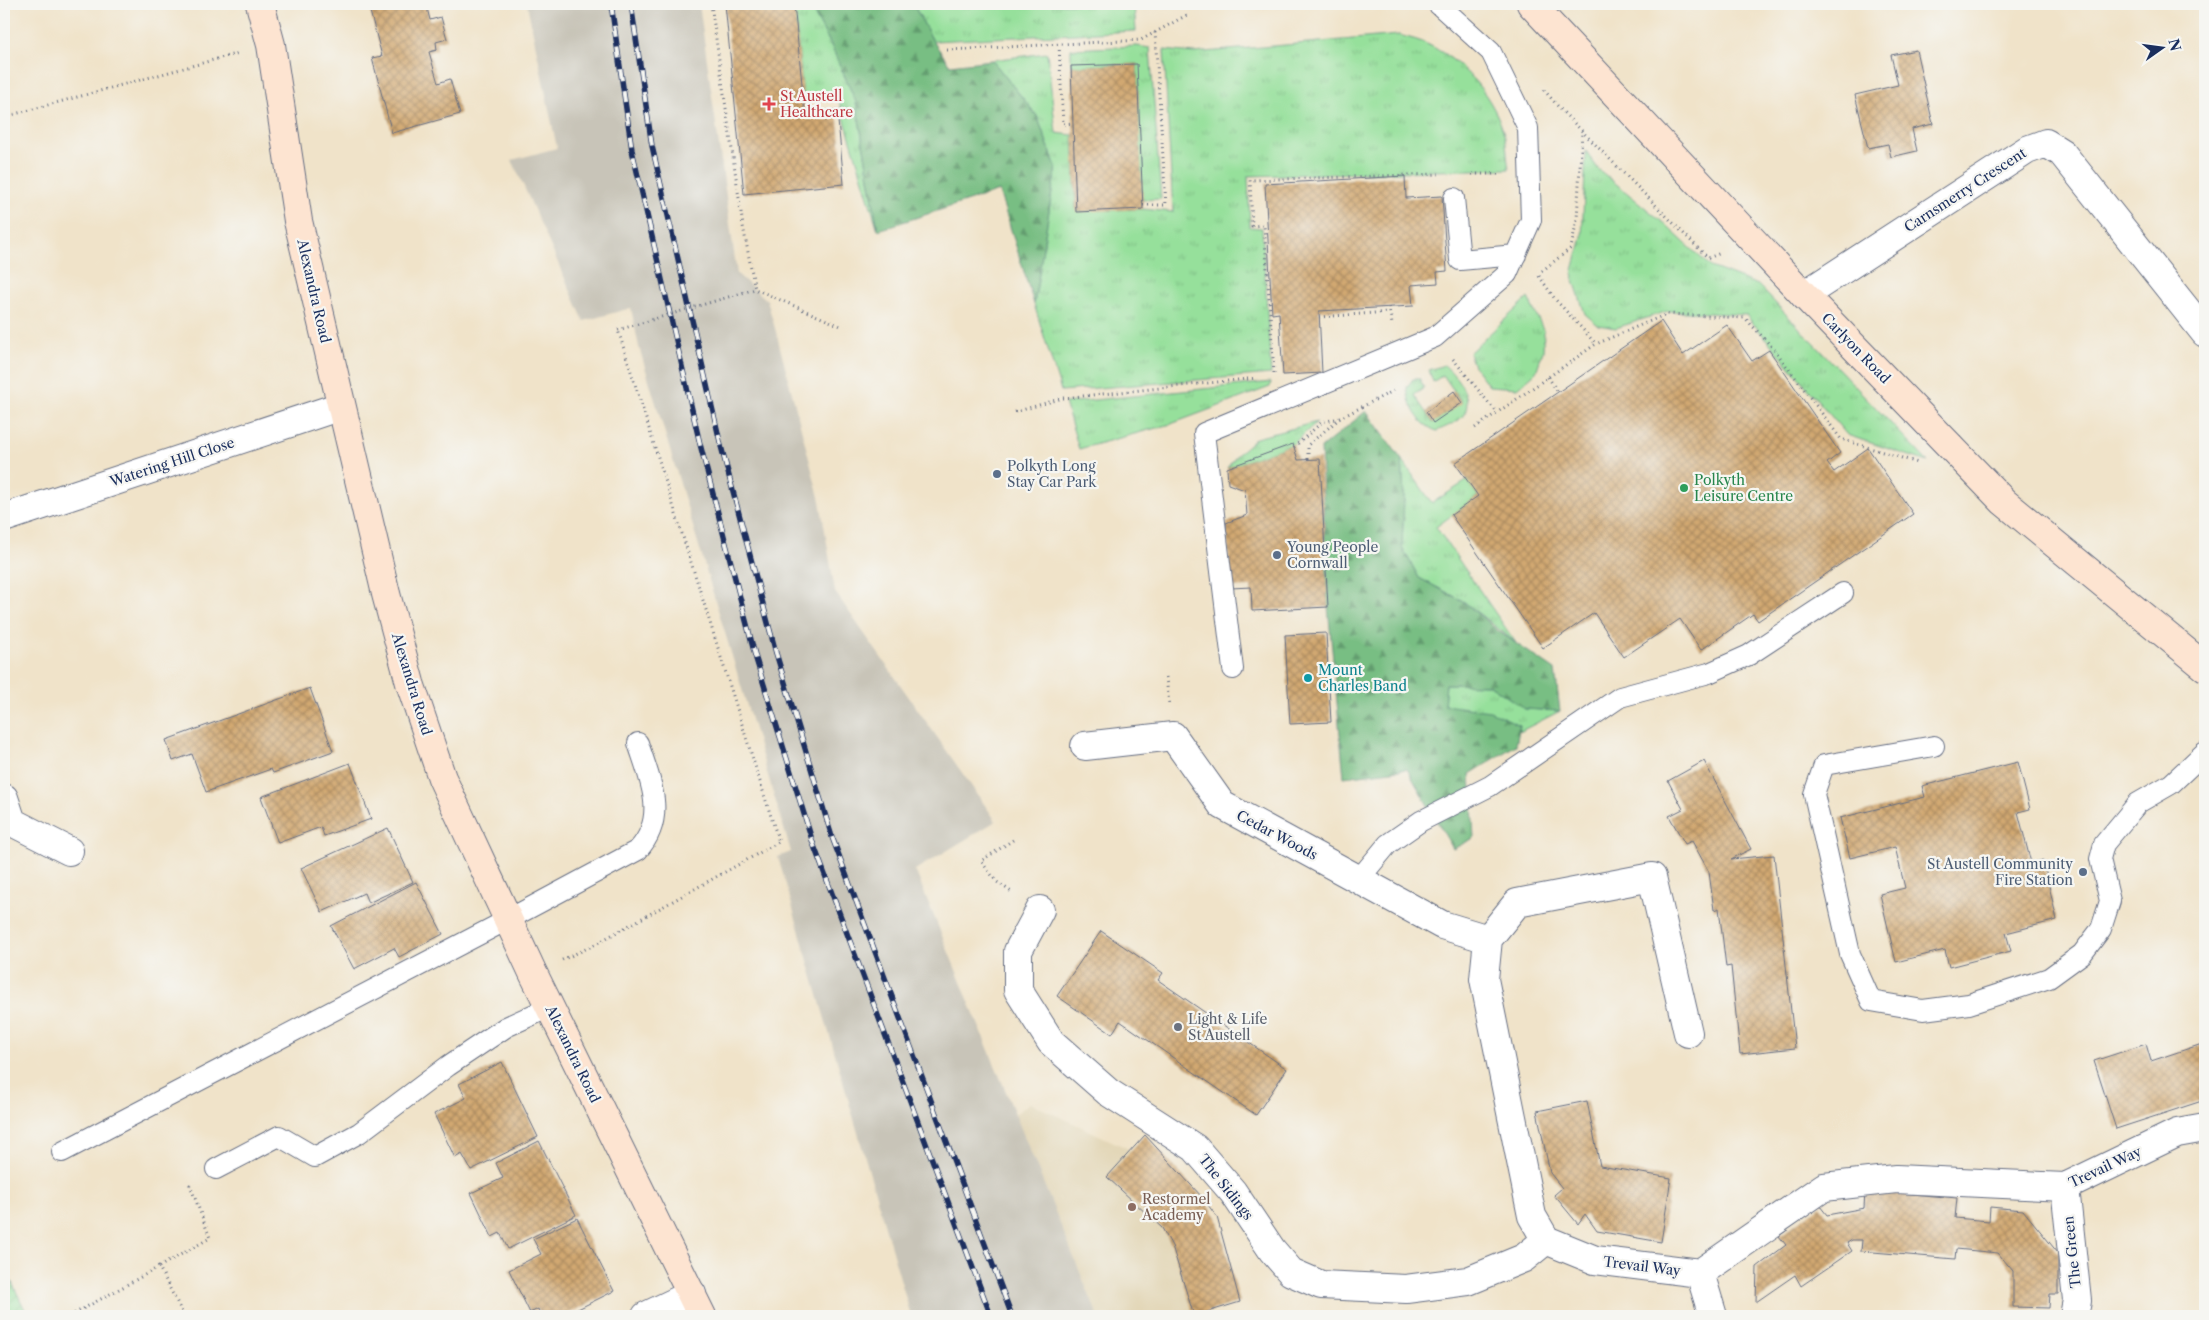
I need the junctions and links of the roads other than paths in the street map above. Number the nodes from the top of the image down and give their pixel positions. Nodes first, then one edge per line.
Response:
1 (260, 4) edge
2 (1438, 4) edge
3 (1531, 4) edge
4 (1454, 198) dead end
5 (1516, 255) junction
6 (1804, 295) junction
7 (2205, 333) edge
8 (341, 406) junction
9 (4, 518) edge
10 (1843, 593) dead end
11 (2205, 667) edge
12 (1233, 669) dead end
13 (638, 743) dead end
14 (1085, 746) dead end
15 (1934, 746) dead end
16 (2205, 752) edge
17 (4, 798) edge
18 (69, 851) dead end
19 (1359, 880) junction
20 (1040, 910) road end
21 (509, 919) junction
22 (1488, 940) junction
23 (550, 1007) junction
24 (1688, 1033) dead end
25 (2205, 1128) edge
26 (62, 1152) dead end
27 (216, 1169) road end
28 (2065, 1187) junction
29 (1546, 1240) junction
30 (1700, 1273) junction
31 (697, 1305) edge
32 (646, 1316) edge
33 (1713, 1316) edge
34 (2074, 1316) edge

1 - 8 street, Alexandra Road
2 - 5 lane
3 - 6 street, Carlyon Road
4 - 5 lane
5 - 12 lane
6 - 7 street, Carnsmerry Crescent
6 - 11 street, Carlyon Road
8 - 9 street, Watering Hill Close
8 - 21 street, Alexandra Road
10 - 19 lane
13 - 21 lane
14 - 19 street, Cedar Woods
15 - 16 lane
17 - 18 street
19 - 22 street, Cedar Woods
20 - 29 street, The Sidings
21 - 23 street, Alexandra Road
21 - 26 lane
22 - 24 street
22 - 29 street
23 - 27 lane
23 - 31 street, Alexandra Road
25 - 28 street, Trevail Way
28 - 30 street, Trevail Way
28 - 34 street, The Green
29 - 30 street, Trevail Way
30 - 33 street
31 - 32 street

